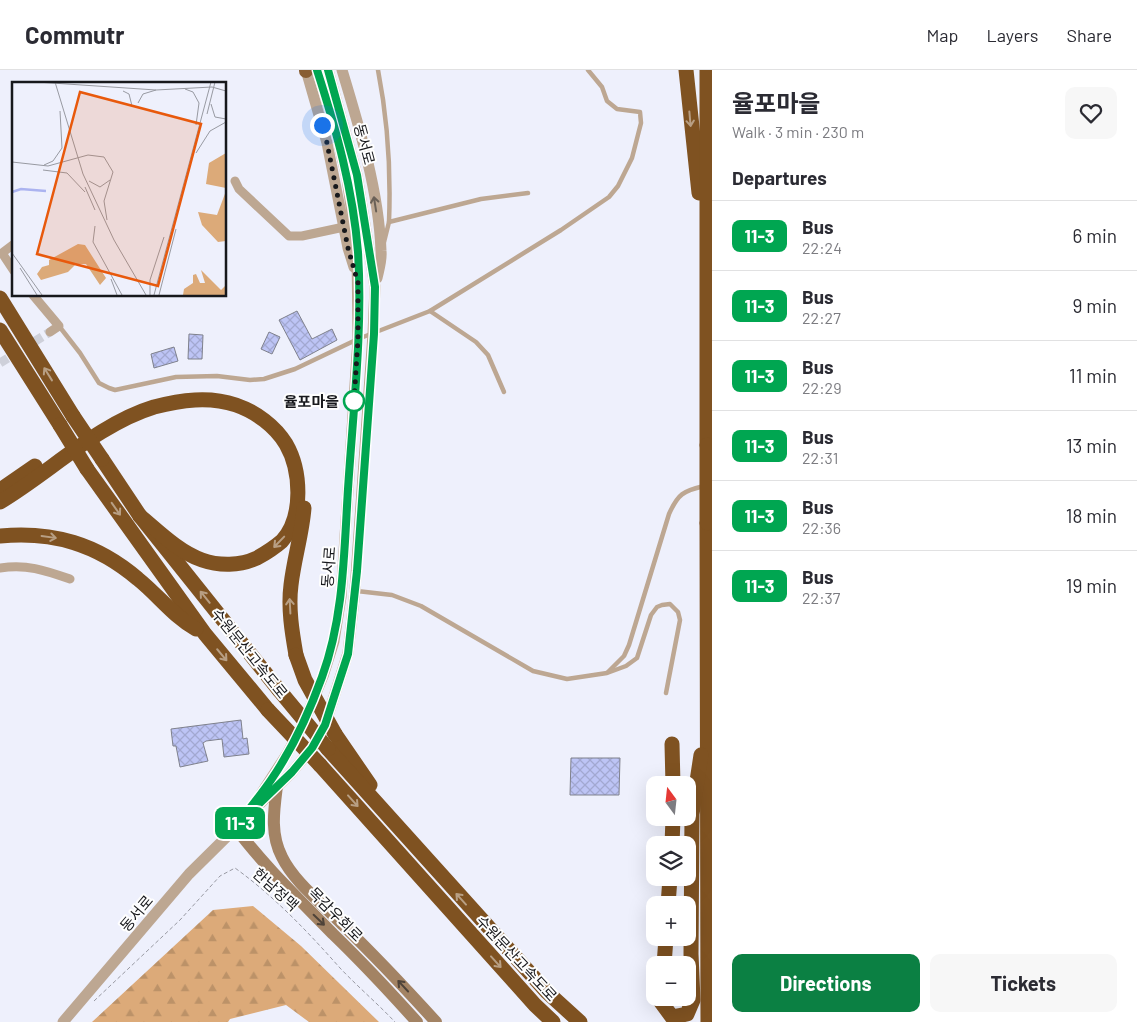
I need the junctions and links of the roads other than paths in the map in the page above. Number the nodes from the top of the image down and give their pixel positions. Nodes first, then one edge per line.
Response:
1 (309, 70) edge
2 (328, 70) edge
3 (378, 70) edge
4 (588, 70) edge
5 (686, 70) edge
6 (707, 70) edge
7 (344, 72) edge
8 (235, 181) dead end
9 (528, 193) dead end
10 (389, 222) junction
11 (344, 227) junction
12 (1, 251) edge
13 (381, 253) junction
14 (707, 260) junction
15 (12, 268) edge
16 (358, 283) junction
17 (375, 287) junction
18 (34, 296) edge
19 (0, 298) edge
20 (430, 311) junction
21 (59, 326) junction
22 (0, 330) edge
23 (50, 332) tunnel mouth
24 (374, 334) junction
25 (358, 339) junction
26 (504, 392) dead end
27 (712, 485) edge
28 (0, 490) edge
29 (0, 502) edge
30 (140, 516) junction
31 (0, 536) edge
32 (0, 568) edge
33 (70, 579) dead end
34 (355, 590) junction
35 (205, 634) junction
36 (607, 673) junction
37 (666, 693) dead end
38 (709, 704) junction
39 (672, 744) dead end
40 (674, 776) edge
41 (278, 786) junction
42 (235, 827) junction
43 (404, 836) junction
44 (691, 956) edge
45 (662, 1006) edge
46 (665, 1006) edge
47 (690, 1006) edge
48 (63, 1022) edge
49 (417, 1022) edge
50 (436, 1022) edge
51 (553, 1022) edge
52 (580, 1022) edge
53 (664, 1022) edge
54 (708, 1022) edge

1 - 11 street, 동서로
1 - 16 street, 동서로
2 - 17 street, 동서로
3 - 10 lane
4 - 20 lane
5 -> 14 highway
6 - 14 highway
13 -> 7 street, 동서로
8 - 11 street
9 - 10 lane
10 - 13 lane
11 - 16 street, 동서로
12 - 15 street
13 - 17 street, 동서로
14 - 38 highway, bridge
16 - 25 street, 동서로
17 - 24 street, 동서로
18 - 21 street
30 -> 19 highway, 수원문산고속도로, bridge
20 - 24 lane
20 - 26 lane
21 - 23 street
21 - 25 lane
22 -> 35 highway, 수원문산고속도로, bridge
24 - 25 lane
24 - 34 street, 동서로
25 - 42 street, 동서로
27 - 36 lane
43 -> 28 highway, bridge
29 -> 30 highway
43 -> 30 highway, 수원문산고속도로, bridge
31 -> 35 highway
32 - 33 street
34 - 36 lane
34 - 41 street, 동서로
35 -> 51 highway, 수원문산고속도로, bridge
36 - 37 lane
38 - 44 highway
38 - 54 highway
39 - 40 highway
41 - 42 street, 동서로
50 -> 41 main road, 목감우회로
42 - 48 street, 동서로
42 -> 49 main road, 목감우회로
52 -> 43 highway, 수원문산고속도로
45 - 53 highway
46 - 47 highway

